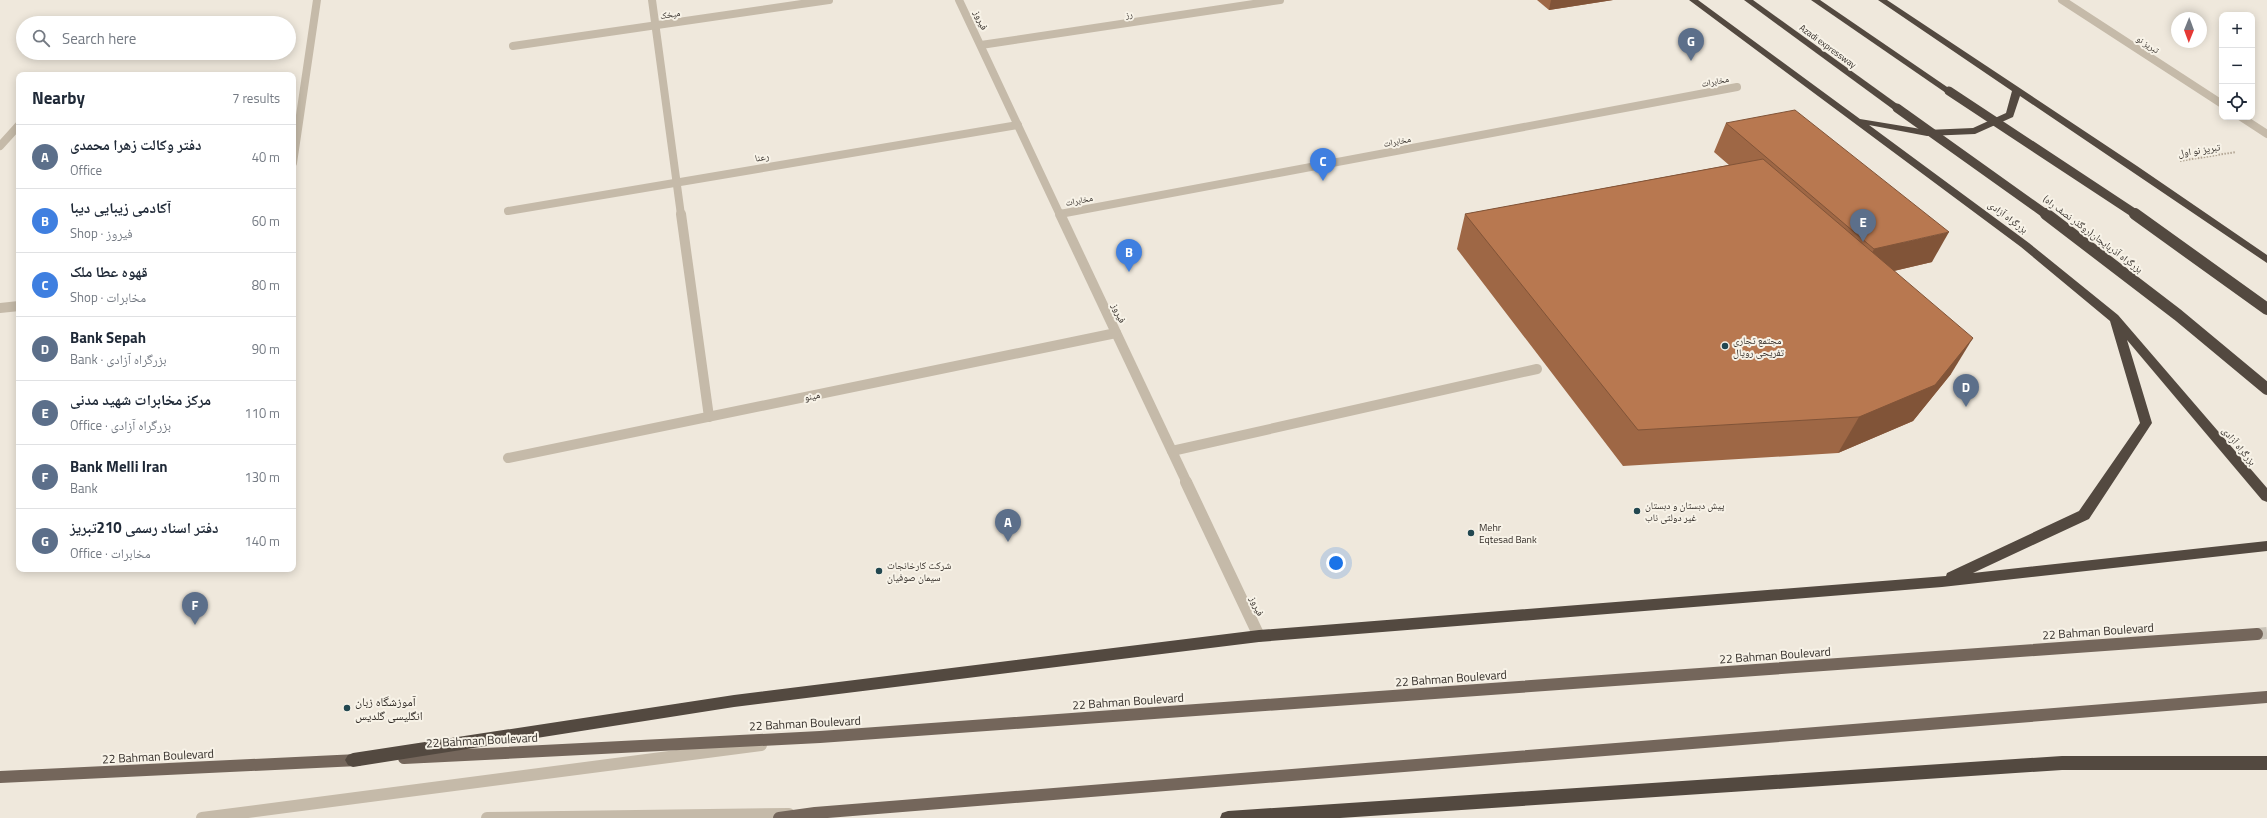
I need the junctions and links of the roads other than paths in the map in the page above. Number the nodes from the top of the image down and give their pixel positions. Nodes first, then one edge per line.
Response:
1 (317, 0) edge
2 (652, 0) edge
3 (829, 0) edge
4 (959, 0) edge
5 (1280, 0) edge
6 (1693, 0) edge
7 (1748, 0) edge
8 (1815, 0) edge
9 (1882, 0) edge
10 (2062, 0) edge
11 (1264, 1) edge
12 (656, 25) junction
13 (981, 45) junction
14 (513, 46) dead end
15 (1737, 87) dead end
16 (2017, 91) junction
17 (2219, 102) edge
18 (1897, 108) joint
19 (1858, 120) junction
20 (2246, 120) edge
21 (1018, 125) junction
22 (16, 128) edge
23 (2267, 134) edge
24 (296, 143) edge
25 (0, 146) edge
26 (677, 182) junction
27 (508, 211) dead end
28 (1060, 214) junction
29 (2267, 260) edge
30 (16, 306) edge
31 (0, 308) edge
32 (2267, 310) edge
33 (2114, 318) junction
34 (1116, 333) junction
35 (1537, 369) dead end
36 (2267, 390) edge
37 (709, 417) junction
38 (1172, 451) junction
39 (508, 458) dead end
40 (2267, 498) edge
41 (2267, 546) edge
42 (1942, 582) junction
43 (2257, 634) tunnel mouth
44 (1259, 636) junction
45 (2267, 697) edge
46 (820, 737) junction
47 (353, 760) junction
48 (2267, 763) edge
49 (0, 778) edge
50 (815, 813) junction
51 (202, 818) edge
52 (487, 818) edge
53 (779, 818) edge
54 (1228, 818) edge

1 - 24 street
2 - 12 street
3 - 12 street, میخک
4 - 13 street, فیروز
5 - 11 street, رز
6 - 19 highway, بزرگراه آزادی
7 - 18 highway, Azadi expressway
8 - 32 highway, bridge
9 - 16 highway
10 - 17 street, تبریز نو
11 - 13 street, رز
12 - 14 street, میخک
12 - 26 street
13 - 21 street, فیروز
15 - 28 street, مخابرات
16 - 19 highway
16 - 29 highway
18 - 36 highway, بزرگراه آذربایجان(روگذر نصف راه), bridge
19 - 33 highway, بزرگراه آزادی
20 - 23 street
21 - 26 street, رعنا
21 - 28 street, فیروز
22 - 25 street
26 - 27 street, رعنا
26 - 37 street
28 - 34 street, فیروز
30 - 31 street
33 - 40 highway, بزرگراه آزادی
33 - 42 highway
34 - 37 street, مینو
34 - 38 street, فیروز
35 - 38 street
37 - 39 street, مینو
38 - 44 street, فیروز
41 - 42 highway
42 - 44 highway
43 - 46 main road, 22 Bahman Boulevard
44 - 47 highway
45 - 50 main road
46 - 47 main road, 22 Bahman Boulevard
46 - 51 street
47 - 49 main road, 22 Bahman Boulevard
48 - 54 highway
50 - 52 street
50 - 53 main road

